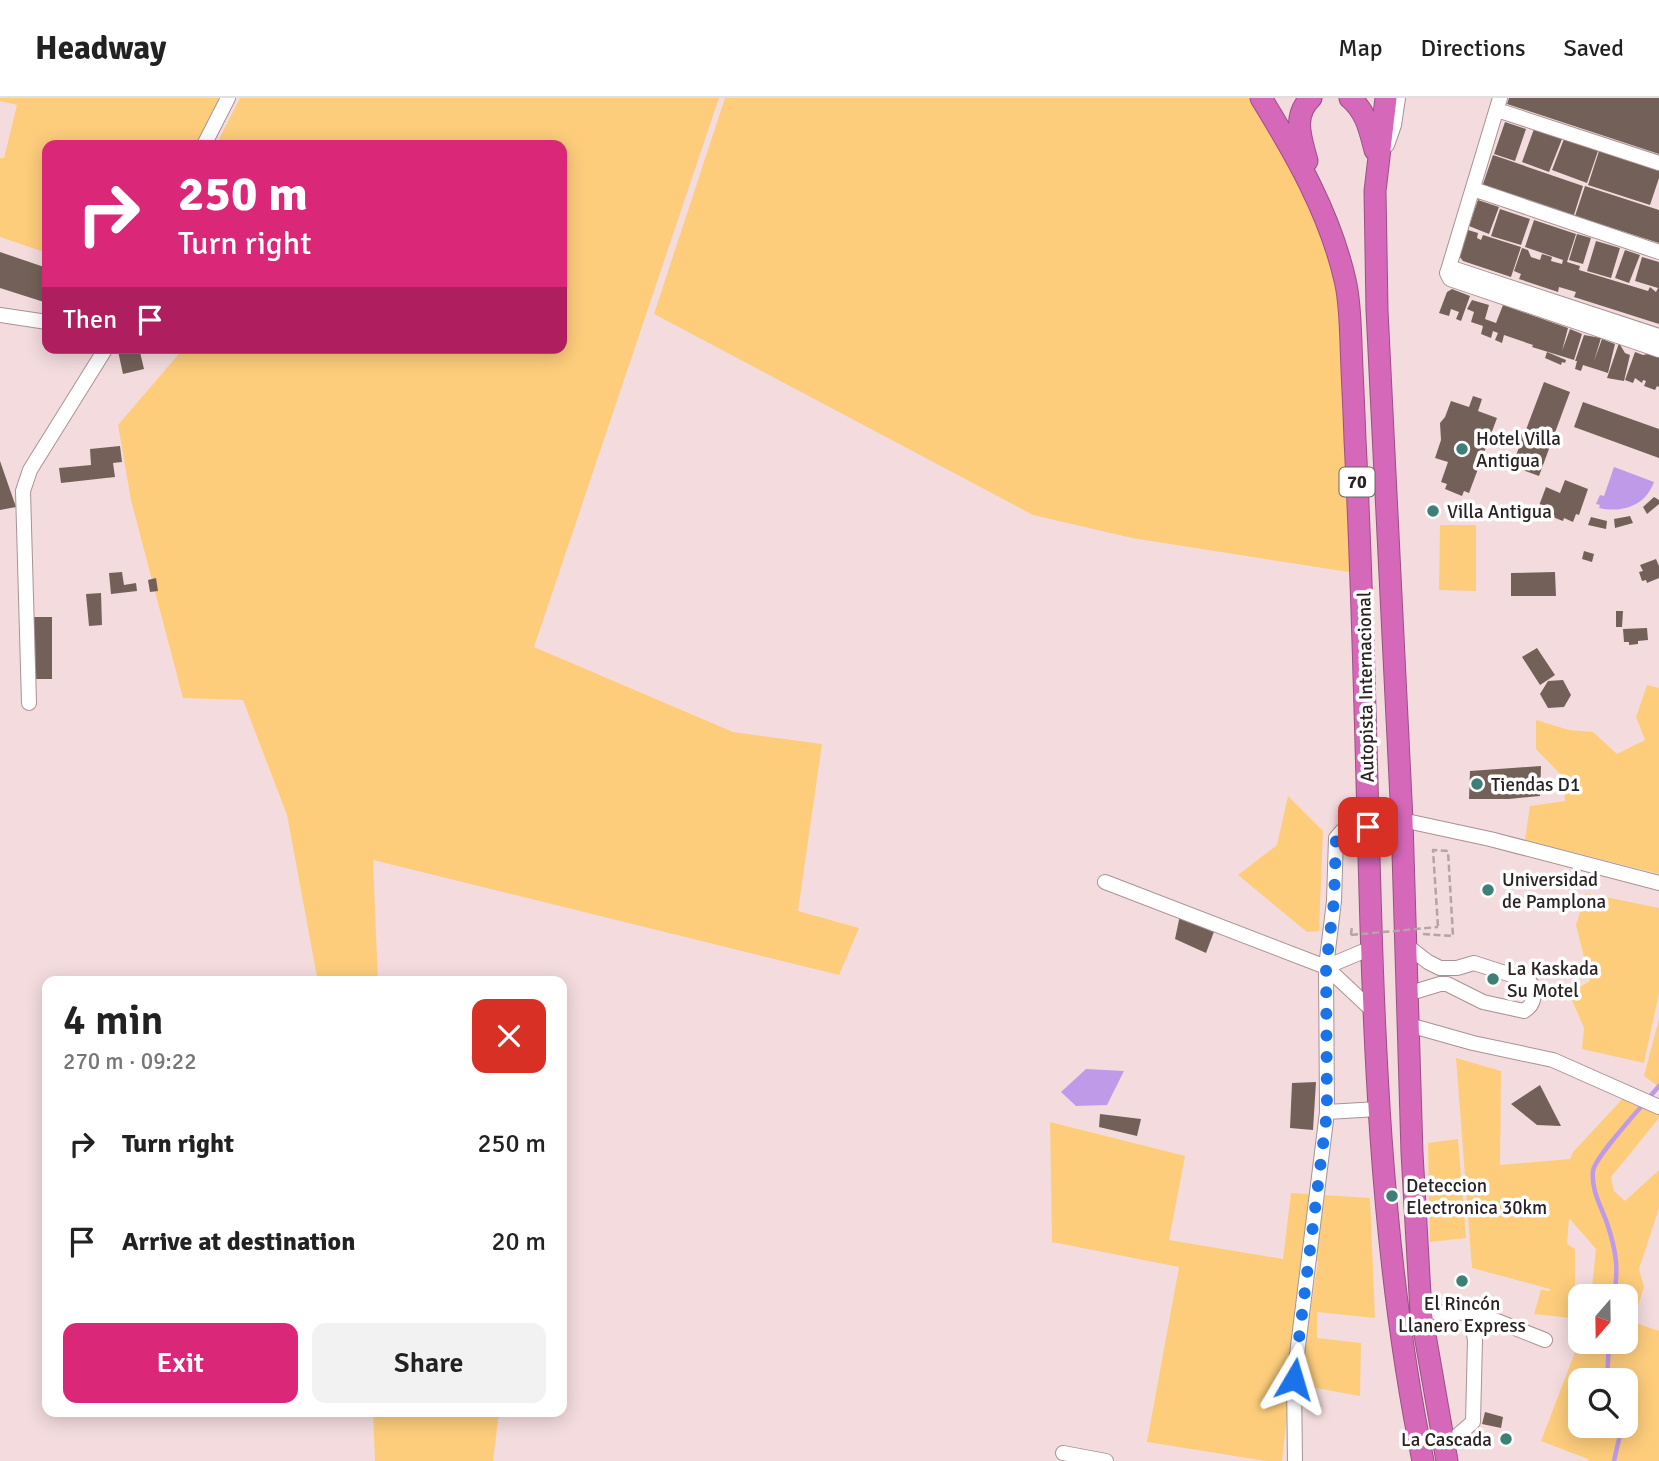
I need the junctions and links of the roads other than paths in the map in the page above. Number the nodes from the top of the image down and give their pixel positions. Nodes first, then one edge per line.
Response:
1 (228, 98) edge
2 (1261, 98) edge
3 (1311, 98) edge
4 (1350, 98) edge
5 (1386, 98) edge
6 (1398, 98) edge
7 (1499, 104) edge
8 (207, 140) edge
9 (1659, 163) edge
10 (1378, 165) junction
11 (1473, 189) junction
12 (1315, 192) junction
13 (1659, 251) edge
14 (1449, 267) junction
15 (0, 315) edge
16 (42, 321) edge
17 (1659, 337) edge
18 (1659, 350) edge
19 (102, 354) edge
20 (29, 703) dead end
21 (1402, 820) junction
22 (1368, 827) junction
23 (1105, 882) dead end
24 (1659, 883) edge
25 (1406, 939) junction
26 (1371, 948) junction
27 (1321, 965) junction
28 (1457, 968) junction
29 (1456, 988) junction
30 (1407, 994) junction
31 (1373, 1011) junction
32 (1409, 1025) junction
33 (1659, 1107) edge
34 (1378, 1109) junction
35 (1327, 1112) junction
36 (1421, 1312) junction
37 (1470, 1313) junction
38 (1545, 1340) dead end
39 (1063, 1453) dead end
40 (1445, 1454) edge
41 (1422, 1460) edge
42 (1106, 1461) edge
43 (1295, 1461) edge

1 - 8 street
2 - 12 highway, Autopista Internacional / 70
3 - 12 highway
4 - 10 highway
5 - 10 highway, Autopista Internacional / 70
6 - 10 street
7 - 9 street
7 - 11 street
10 - 21 highway, Autopista Internacional / 70
11 - 13 street
11 - 14 street
12 - 22 highway, Autopista Internacional / 70
14 - 17 street
14 - 18 street
15 - 16 street
19 - 20 street
21 - 24 street
21 - 25 highway, Autopista Internacional / 70
22 - 26 highway, Autopista Internacional / 70
22 - 27 street
23 - 27 street
25 - 28 street
25 - 30 highway, Autopista Internacional / 70
26 - 27 street
26 - 31 highway, Autopista Internacional / 70
27 - 31 street
27 - 35 street
28 - 29 street
28 - 29 street
29 - 30 street
30 - 32 highway, Autopista Internacional / 70
31 - 34 highway, Autopista Internacional / 70
32 - 33 street
32 - 36 highway, Autopista Internacional / 70
34 - 35 street
34 - 41 highway, Autopista Internacional / 70
35 - 43 street
36 - 37 street
36 - 40 highway, Autopista Internacional / 70
37 - 38 street
37 - 40 street
39 - 42 street

